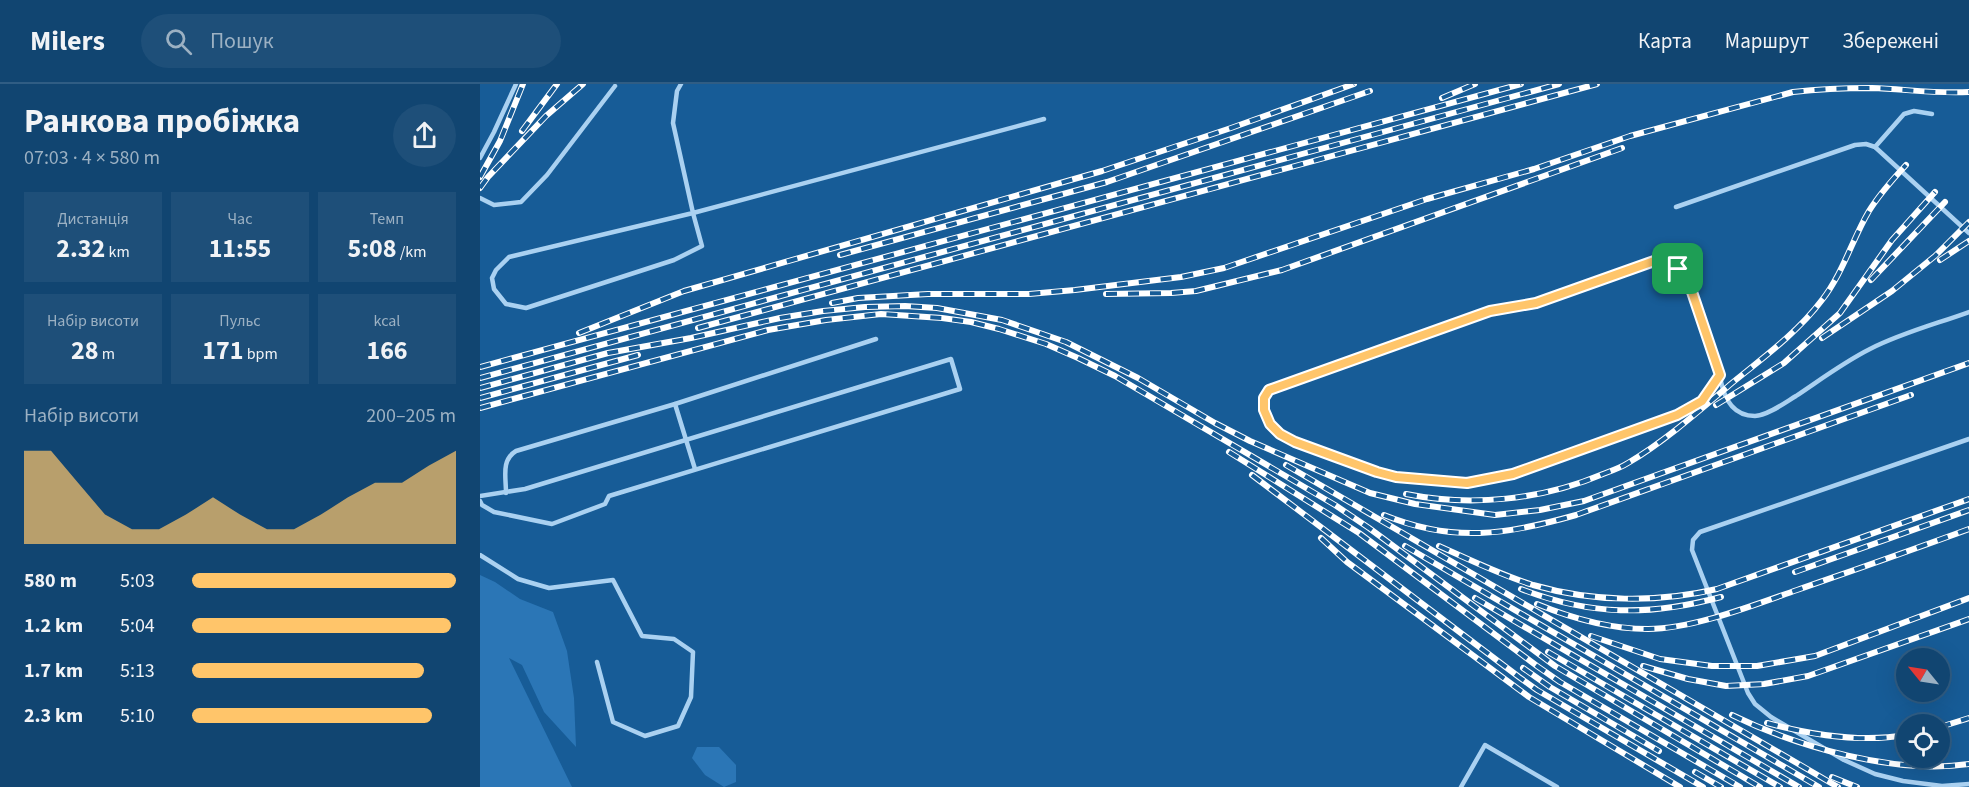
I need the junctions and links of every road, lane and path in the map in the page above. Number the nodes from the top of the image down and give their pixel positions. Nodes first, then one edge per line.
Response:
1 (516, 84) edge
2 (681, 84) edge
3 (615, 86) dead end
4 (1932, 114) dead end
5 (1044, 119) dead end
6 (1875, 147) junction
7 (480, 158) edge
8 (480, 198) edge
9 (1676, 207) dead end
10 (693, 213) junction
11 (1969, 233) edge
12 (1969, 312) edge
13 (876, 339) dead end
14 (1720, 375) junction
15 (675, 404) junction
16 (686, 440) junction
17 (1969, 440) edge
18 (695, 468) junction
19 (506, 493) junction
20 (480, 496) edge
21 (480, 501) edge
22 (480, 555) edge
23 (597, 662) dead end
24 (1969, 784) edge
25 (1461, 787) edge
26 (1557, 787) edge

1 - 7 lane
2 - 10 lane
3 - 8 lane
4 - 6 lane
5 - 10 lane
6 - 9 lane
6 - 11 lane
10 - 10 lane
12 - 14 lane
13 - 15 lane
14 - 14 lane
15 - 16 lane
15 - 19 lane
16 - 18 lane
16 - 18 lane
16 - 19 lane
17 - 24 lane
18 - 21 lane
19 - 20 lane
22 - 23 lane
25 - 26 lane

